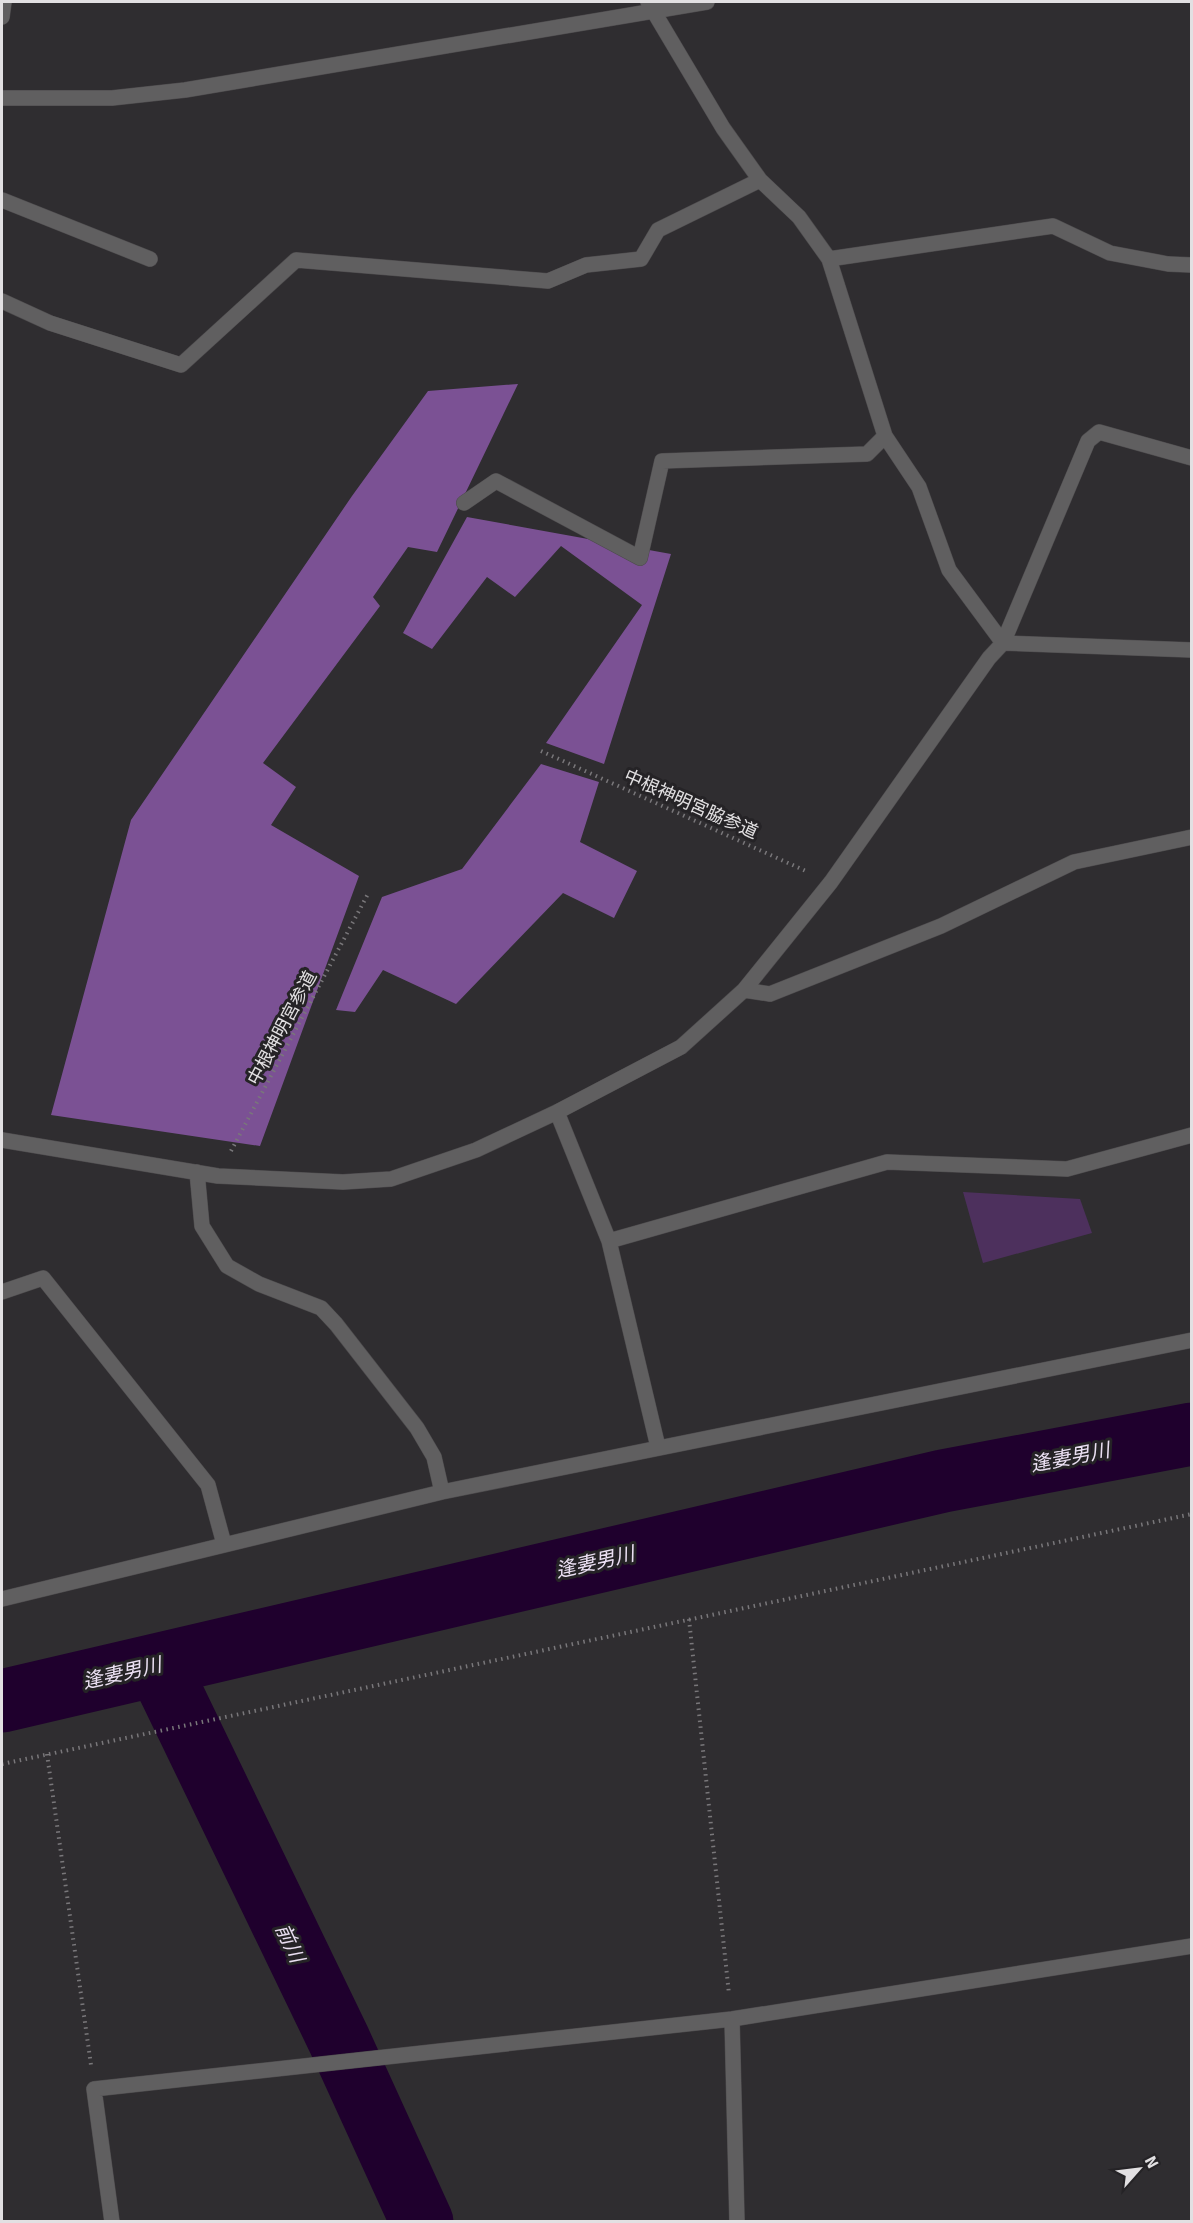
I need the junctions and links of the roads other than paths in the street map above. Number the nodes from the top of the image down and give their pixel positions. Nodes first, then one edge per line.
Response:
1 (4, 2) edge
2 (707, 2) edge
3 (650, 6) edge
4 (2, 17) edge
5 (2, 98) edge
6 (760, 180) junction
7 (2, 200) edge
8 (150, 259) dead end
9 (829, 259) junction
10 (1191, 265) edge
11 (2, 301) edge
12 (885, 436) junction
13 (1191, 458) edge
14 (464, 503) dead end
15 (1002, 643) junction
16 (1191, 650) edge
17 (1191, 837) edge
18 (744, 990) junction
19 (557, 1112) junction
20 (1191, 1135) edge
21 (2, 1140) edge
22 (197, 1172) junction
23 (609, 1241) junction
24 (2, 1292) edge
25 (1191, 1340) edge
26 (658, 1447) junction
27 (442, 1492) junction
28 (224, 1544) junction
29 (2, 1599) edge
30 (1191, 1946) edge
31 (732, 2019) junction
32 (112, 2222) edge
33 (738, 2222) edge

1 - 4 street
2 - 3 street
3 - 5 street
3 - 6 street
6 - 9 street
6 - 11 street
7 - 8 street
9 - 10 street
9 - 12 street
12 - 14 street
12 - 15 street
13 - 15 street
15 - 16 street
15 - 18 street
17 - 18 street
18 - 19 street
19 - 22 street
19 - 23 street
20 - 23 street
21 - 22 street
22 - 27 street
23 - 26 street
24 - 28 street
25 - 26 street
26 - 27 street
27 - 28 street
28 - 29 street
30 - 31 street
31 - 32 street
31 - 33 street

